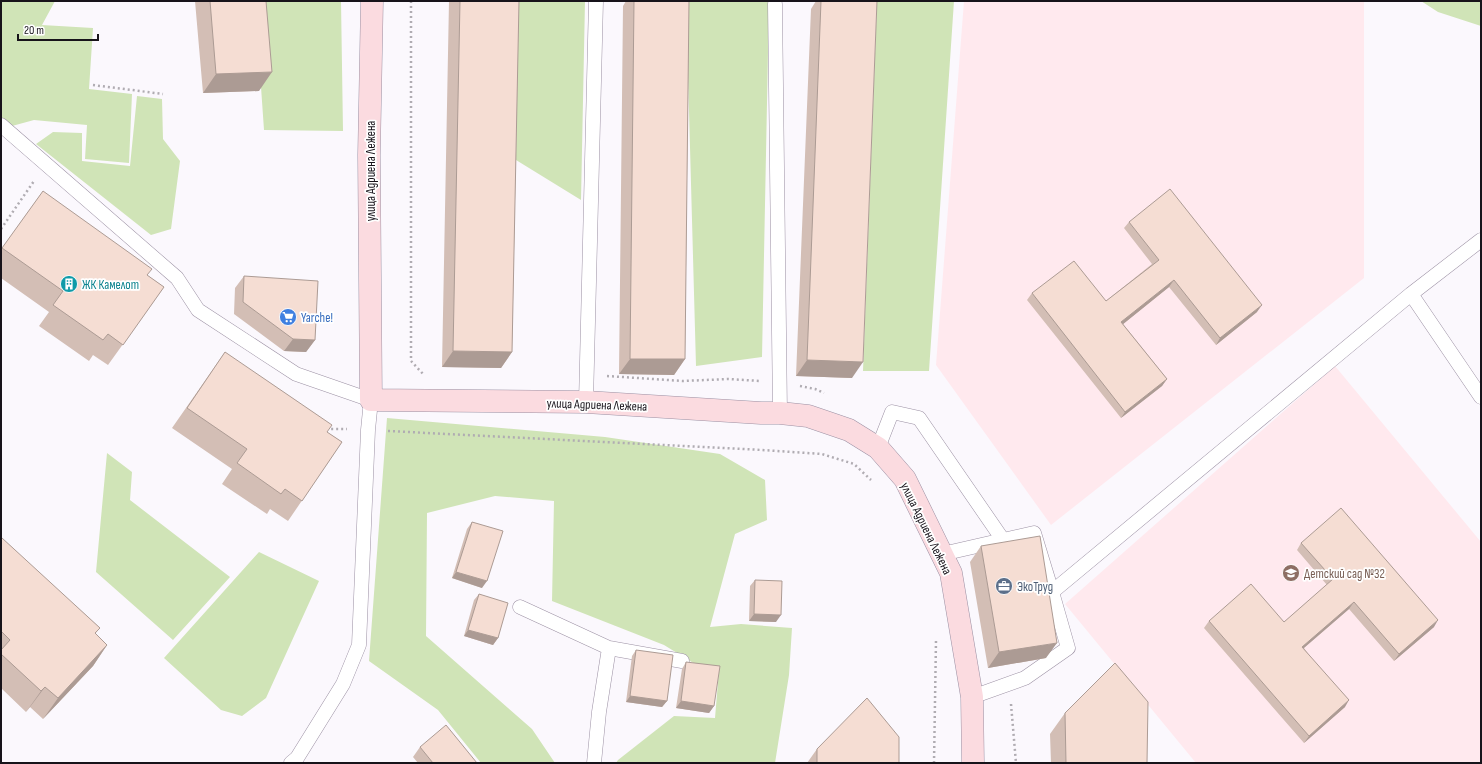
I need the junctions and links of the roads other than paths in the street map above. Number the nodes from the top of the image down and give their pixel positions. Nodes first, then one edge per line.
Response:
1 (372, 1) edge
2 (596, 1) edge
3 (775, 4) dead end
4 (1, 125) edge
5 (1481, 240) edge
6 (1411, 294) junction
7 (1481, 397) edge
8 (371, 400) junction
9 (586, 402) junction
10 (780, 413) junction
11 (878, 448) junction
12 (1004, 540) junction
13 (942, 554) junction
14 (1052, 592) junction
15 (520, 607) dead end
16 (609, 648) junction
17 (682, 661) dead end
18 (972, 697) junction
19 (291, 763) edge
20 (594, 763) edge
21 (973, 763) edge

1 - 8 street, улица Адриена Лежена
2 - 9 lane
3 - 10 lane
4 - 8 lane
5 - 6 lane
6 - 7 lane
6 - 14 lane
8 - 9 street, улица Адриена Лежена
8 - 19 lane
9 - 10 street, улица Адриена Лежена
10 - 11 street, улица Адриена Лежена
11 - 12 lane
11 - 13 street, улица Адриена Лежена
12 - 13 lane
12 - 14 lane
13 - 18 street, улица Адриена Лежена
14 - 18 lane
15 - 16 lane
16 - 17 lane
16 - 20 lane
18 - 21 street, улица Адриена Лежена

